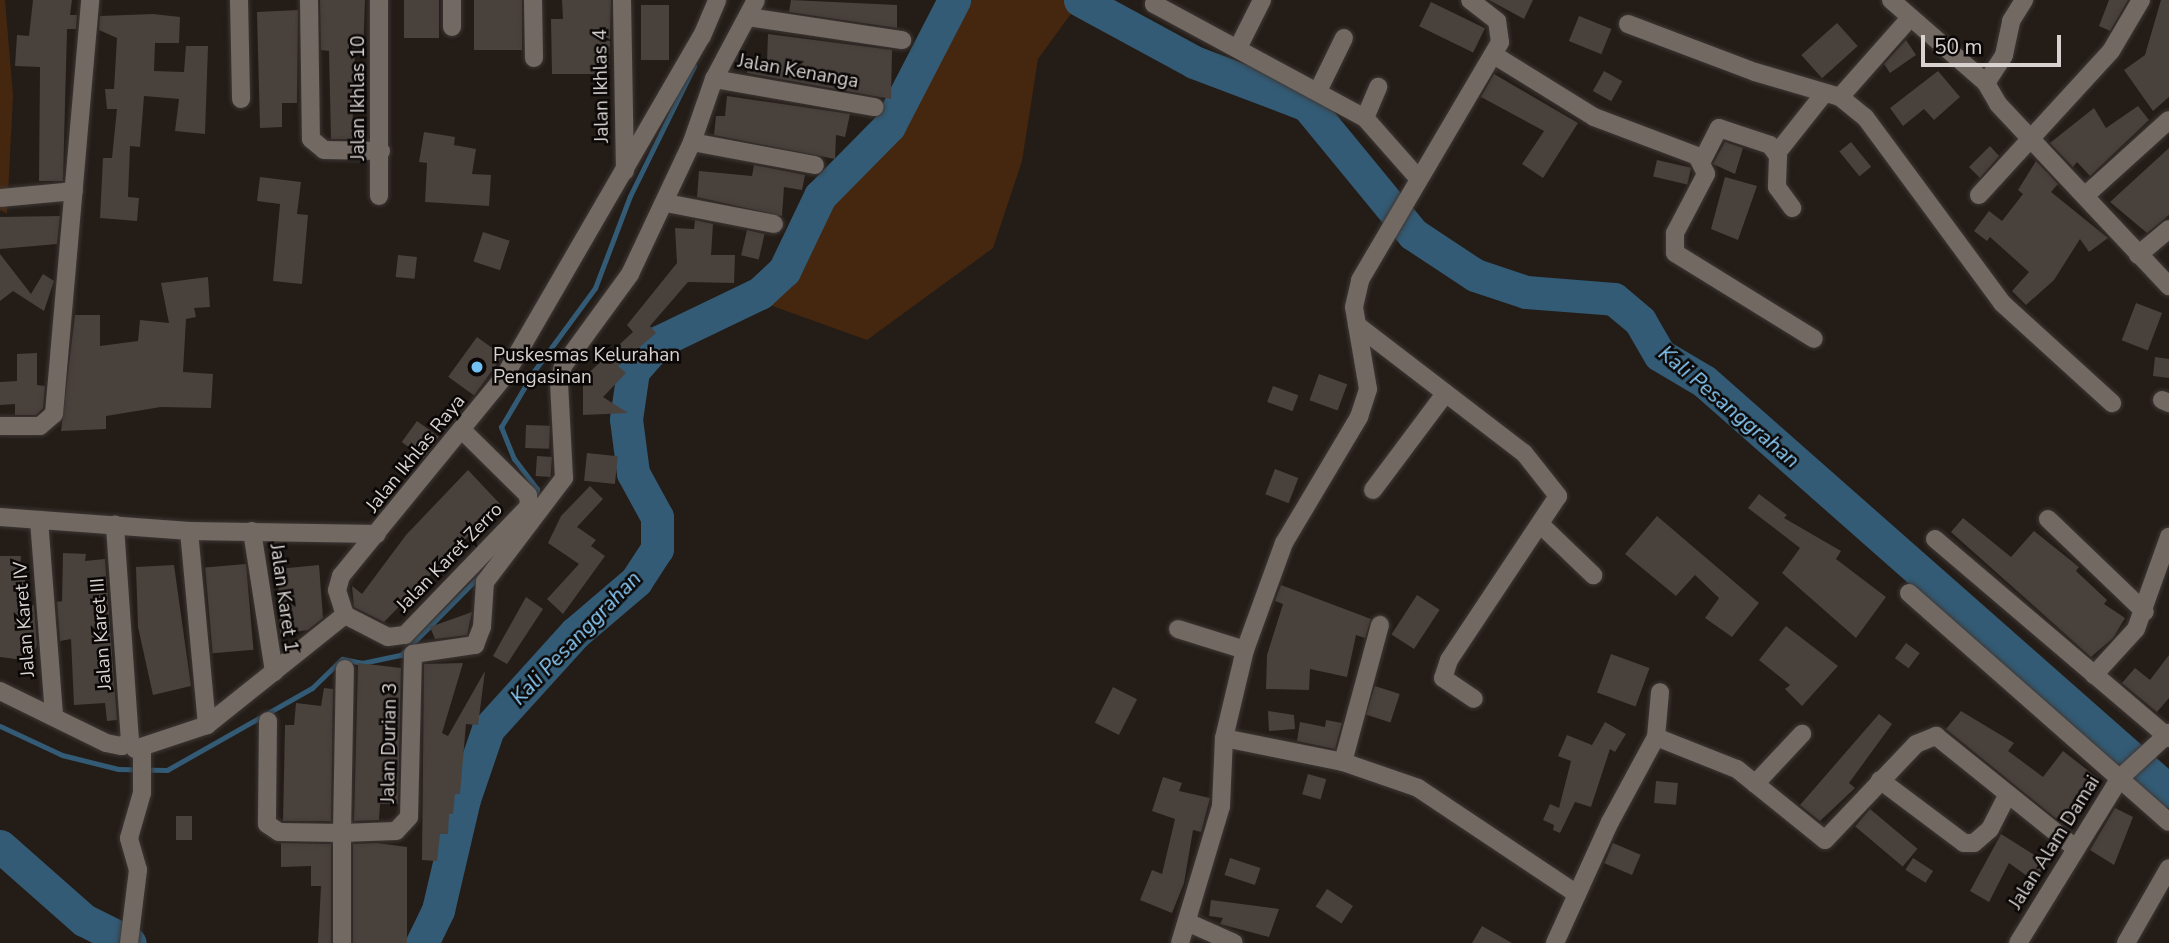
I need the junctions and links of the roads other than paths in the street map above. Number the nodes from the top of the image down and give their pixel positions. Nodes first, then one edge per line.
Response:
1 (90, 0) edge
2 (239, 0) edge
3 (309, 0) edge
4 (379, 0) edge
5 (452, 0) edge
6 (533, 0) edge
7 (622, 0) edge
8 (717, 0) edge
9 (755, 0) edge
10 (1157, 0) edge
11 (1262, 0) edge
12 (1470, 0) edge
13 (1891, 0) edge
14 (2024, 0) edge
15 (2141, 0) edge
16 (748, 17) junction
17 (1910, 18) junction
18 (1628, 24) dead end
19 (452, 27) dead end
20 (1344, 38) dead end
21 (902, 40) dead end
22 (1237, 48) junction
23 (1494, 55) junction
24 (534, 58) dead end
25 (714, 79) junction
26 (1986, 83) junction
27 (1378, 86) dead end
28 (1318, 91) junction
29 (1832, 96) junction
30 (241, 99) dead end
31 (875, 107) dead end
32 (1365, 118) junction
33 (2169, 120) edge
34 (2032, 139) junction
35 (692, 142) junction
36 (381, 151) junction
37 (1777, 153) junction
38 (1702, 161) junction
39 (815, 165) dead end
40 (625, 171) junction
41 (1419, 178) junction
42 (74, 191) junction
43 (2087, 194) junction
44 (1979, 195) dead end
45 (379, 196) dead end
46 (0, 198) edge
47 (666, 203) junction
48 (1792, 208) dead end
49 (774, 224) dead end
50 (2169, 229) edge
51 (2138, 255) junction
52 (2169, 286) edge
53 (1357, 325) junction
54 (1814, 338) dead end
55 (1444, 396) junction
56 (2112, 403) dead end
57 (0, 426) edge
58 (463, 431) junction
59 (1373, 490) dead end
60 (0, 517) edge
61 (2048, 519) dead end
62 (39, 520) junction
63 (1540, 524) junction
64 (115, 525) junction
65 (189, 531) junction
66 (252, 531) junction
67 (377, 534) junction
68 (2169, 537) edge
69 (1936, 539) dead end
70 (1593, 575) dead end
71 (1909, 593) dead end
72 (2145, 612) junction
73 (345, 615) junction
74 (1380, 625) dead end
75 (1178, 629) dead end
76 (1245, 650) junction
77 (345, 669) dead end
78 (274, 672) junction
79 (2094, 675) junction
80 (0, 691) edge
81 (1660, 692) dead end
82 (1474, 699) dead end
83 (54, 715) junction
84 (268, 720) dead end
85 (207, 725) junction
86 (1802, 734) dead end
87 (1656, 737) junction
88 (1224, 738) junction
89 (2165, 738) edge
90 (137, 749) junction
91 (1343, 762) junction
92 (2126, 773) junction
93 (1880, 780) junction
94 (1755, 784) junction
95 (2008, 794) junction
96 (2169, 822) edge
97 (342, 833) junction
98 (2074, 847) junction
99 (2169, 868) edge
100 (1577, 894) junction
101 (1187, 922) junction
102 (129, 943) edge
103 (342, 943) edge
104 (1180, 943) edge
105 (1234, 943) edge
106 (1555, 943) edge
107 (2018, 943) edge
108 (2126, 943) edge

1 - 42 street
2 - 30 street
3 - 36 street
4 - 36 street, Jalan Ikhlas 10
5 - 19 street
6 - 24 street
7 - 40 street, Jalan Ikhlas 4
8 - 40 street, Jalan Ikhlas Raya
9 - 16 street
10 - 22 street
11 - 22 street
12 - 23 street
13 - 17 street
14 - 26 street
15 - 34 street
16 - 21 street
16 - 25 street
17 - 26 street
17 - 29 street
18 - 29 street
20 - 28 street
22 - 28 street
23 - 38 street
23 - 41 street
25 - 31 street, Jalan Kenanga
25 - 35 street
26 - 34 street
27 - 32 street
28 - 32 street
29 - 37 street
29 - 56 street
32 - 41 street
33 - 43 street
34 - 43 street
34 - 44 street
35 - 39 street
35 - 47 street
36 - 45 street, Jalan Ikhlas 10
37 - 38 street
37 - 48 street
38 - 54 street
40 - 58 street, Jalan Ikhlas Raya
41 - 53 street
42 - 46 street
42 - 57 street
43 - 51 street
47 - 49 street
47 - 97 street, Jalan Durian 3
50 - 51 street
51 - 52 street
53 - 55 street
53 - 76 street
55 - 59 street
55 - 63 street
58 - 67 street, Jalan Ikhlas Raya
58 - 73 street, Jalan Karet Zerro
60 - 62 street, Jalan Ikhlas Raya
61 - 72 street
62 - 64 street, Jalan Ikhlas Raya
62 - 83 street, Jalan Karet IV
63 - 70 street
63 - 82 street
64 - 65 street, Jalan Ikhlas Raya
64 - 90 street, Jalan Karet III
65 - 66 street, Jalan Ikhlas Raya
65 - 85 street
66 - 67 street, Jalan Ikhlas Raya
66 - 78 street, Jalan Karet 1
67 - 73 street
68 - 72 street
69 - 79 street
71 - 92 street
72 - 79 street
73 - 78 street
74 - 91 street
75 - 76 street
76 - 88 street
77 - 97 street
78 - 85 street
79 - 89 street
80 - 83 street
81 - 87 street
83 - 90 street
84 - 97 street
85 - 90 street
86 - 94 street
87 - 94 street
87 - 100 street
88 - 91 street
88 - 101 street
89 - 92 street, Jalan Alam Damai
90 - 102 street, Jalan Karet III
91 - 100 street
92 - 96 street
92 - 98 street, Jalan Alam Damai
93 - 94 street
93 - 95 street
93 - 95 street
95 - 98 street
97 - 103 street
98 - 107 street, Jalan Alam Damai
99 - 108 street
100 - 106 street
101 - 104 street
101 - 105 street

